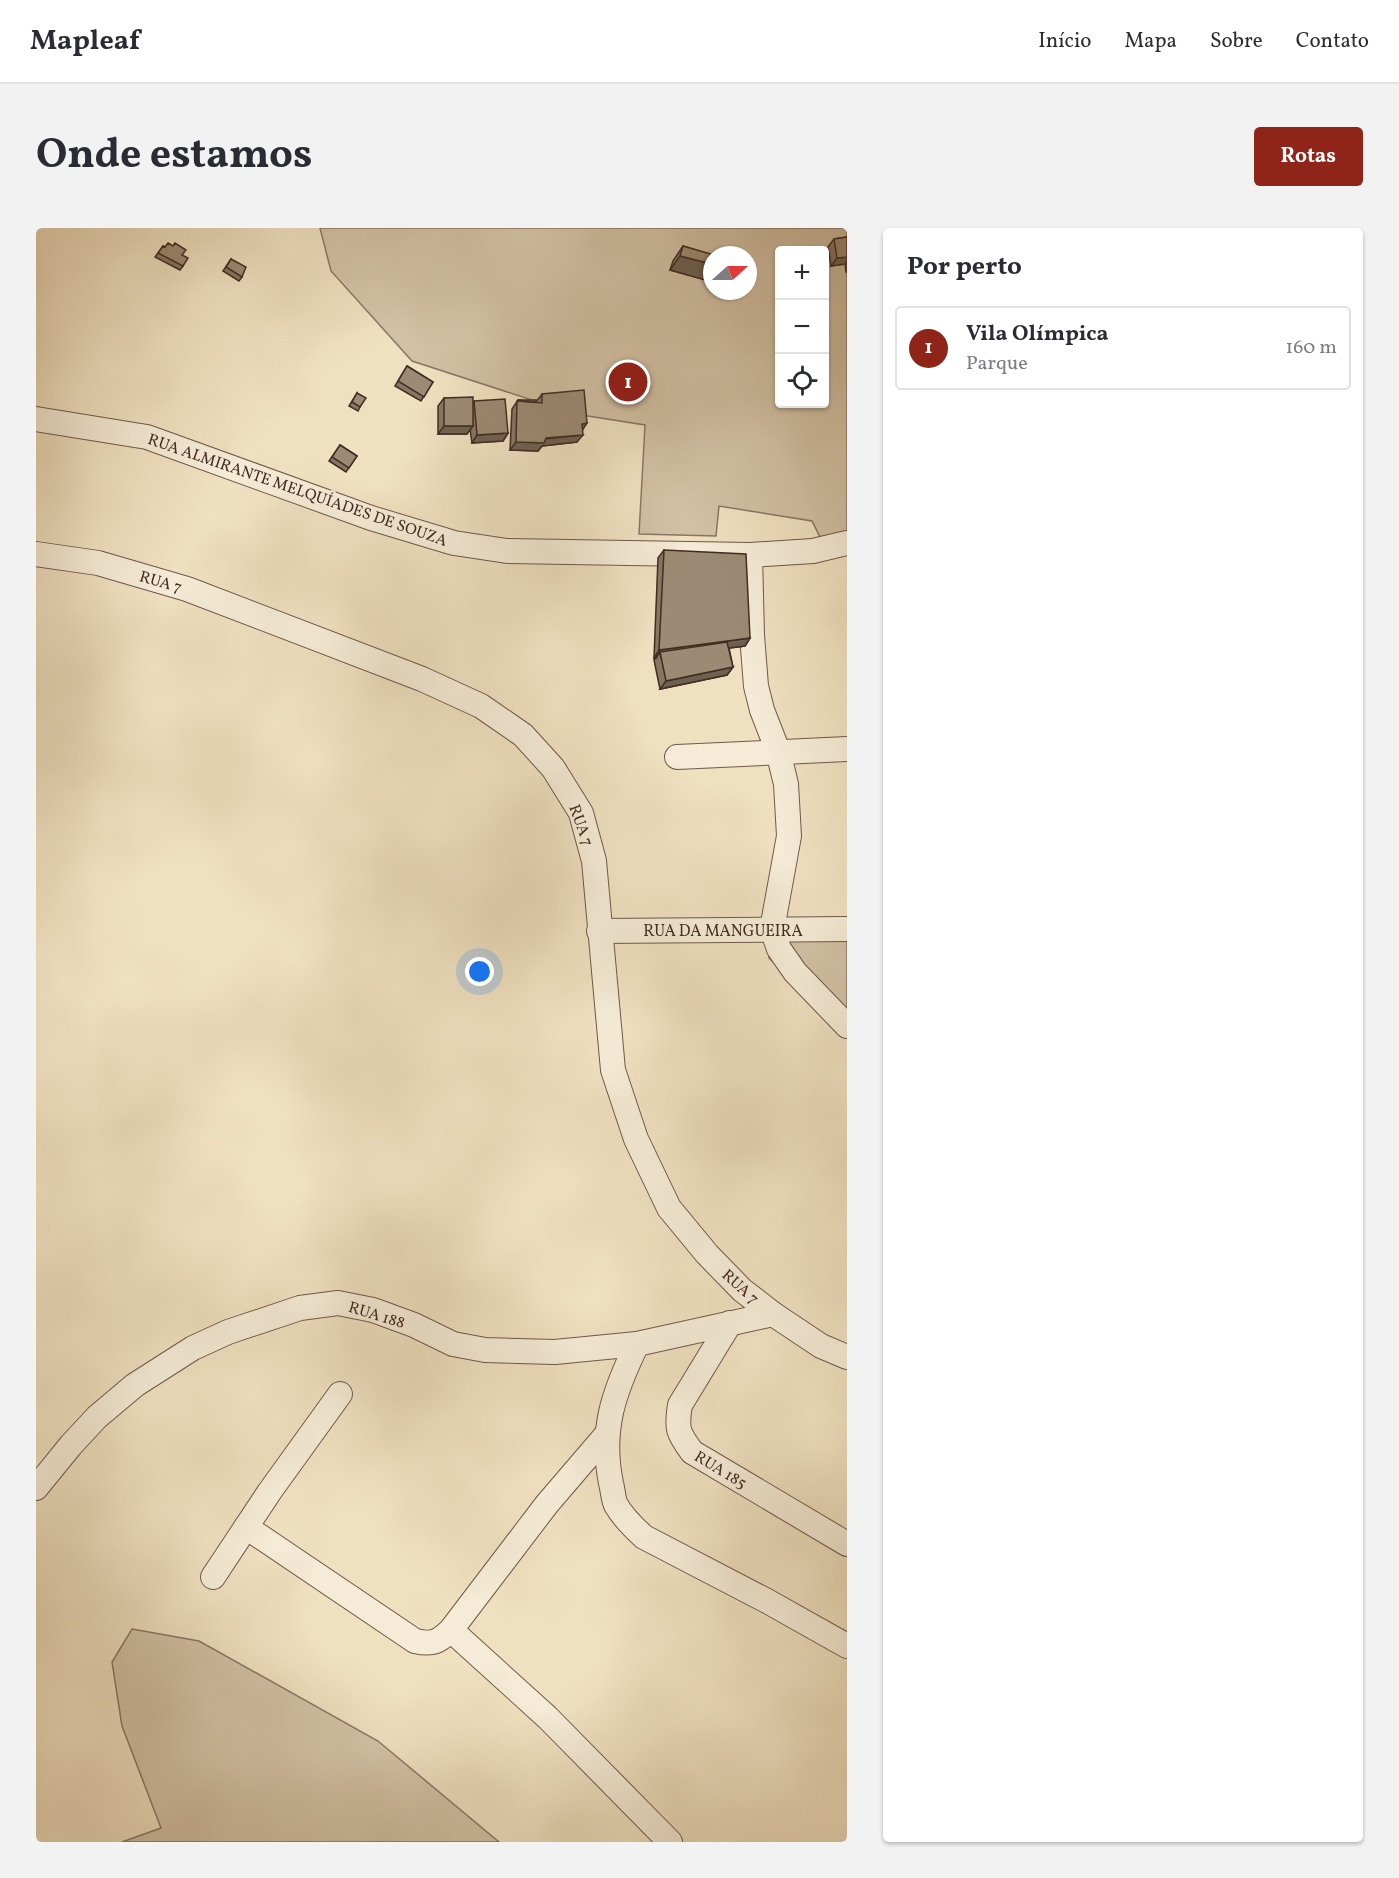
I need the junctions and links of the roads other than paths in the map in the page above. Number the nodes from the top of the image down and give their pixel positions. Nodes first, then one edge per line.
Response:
1 (36, 418) edge
2 (847, 543) edge
3 (36, 554) edge
4 (750, 555) junction
5 (847, 749) edge
6 (778, 751) junction
7 (677, 757) dead end
8 (772, 929) junction
9 (847, 929) edge
10 (599, 931) junction
11 (847, 1026) edge
12 (773, 1314) junction
13 (730, 1323) junction
14 (637, 1344) junction
15 (847, 1357) edge
16 (340, 1394) dead end
17 (607, 1434) junction
18 (36, 1488) edge
19 (246, 1527) junction
20 (847, 1544) edge
21 (213, 1577) dead end
22 (451, 1630) junction
23 (847, 1646) edge
24 (670, 1842) edge

1 - 4 street, RUA ALMIRANTE MELQUÍADES DE SOUZA
2 - 4 street, RUA ALMIRANTE MELQUÍADES DE SOUZA
3 - 10 street, RUA 7
4 - 6 street
5 - 6 street
6 - 7 street
6 - 8 street
8 - 9 street, RUA DA MANGUEIRA
8 - 10 street, RUA DA MANGUEIRA
8 - 11 street
10 - 12 street, RUA 7
12 - 13 street, RUA 188
12 - 15 street, RUA 7
13 - 14 street, RUA 188
13 - 20 street, RUA 185
14 - 17 street
14 - 18 street, RUA 188
16 - 19 street
17 - 22 street
17 - 23 street
19 - 21 street
19 - 22 street
22 - 24 street

